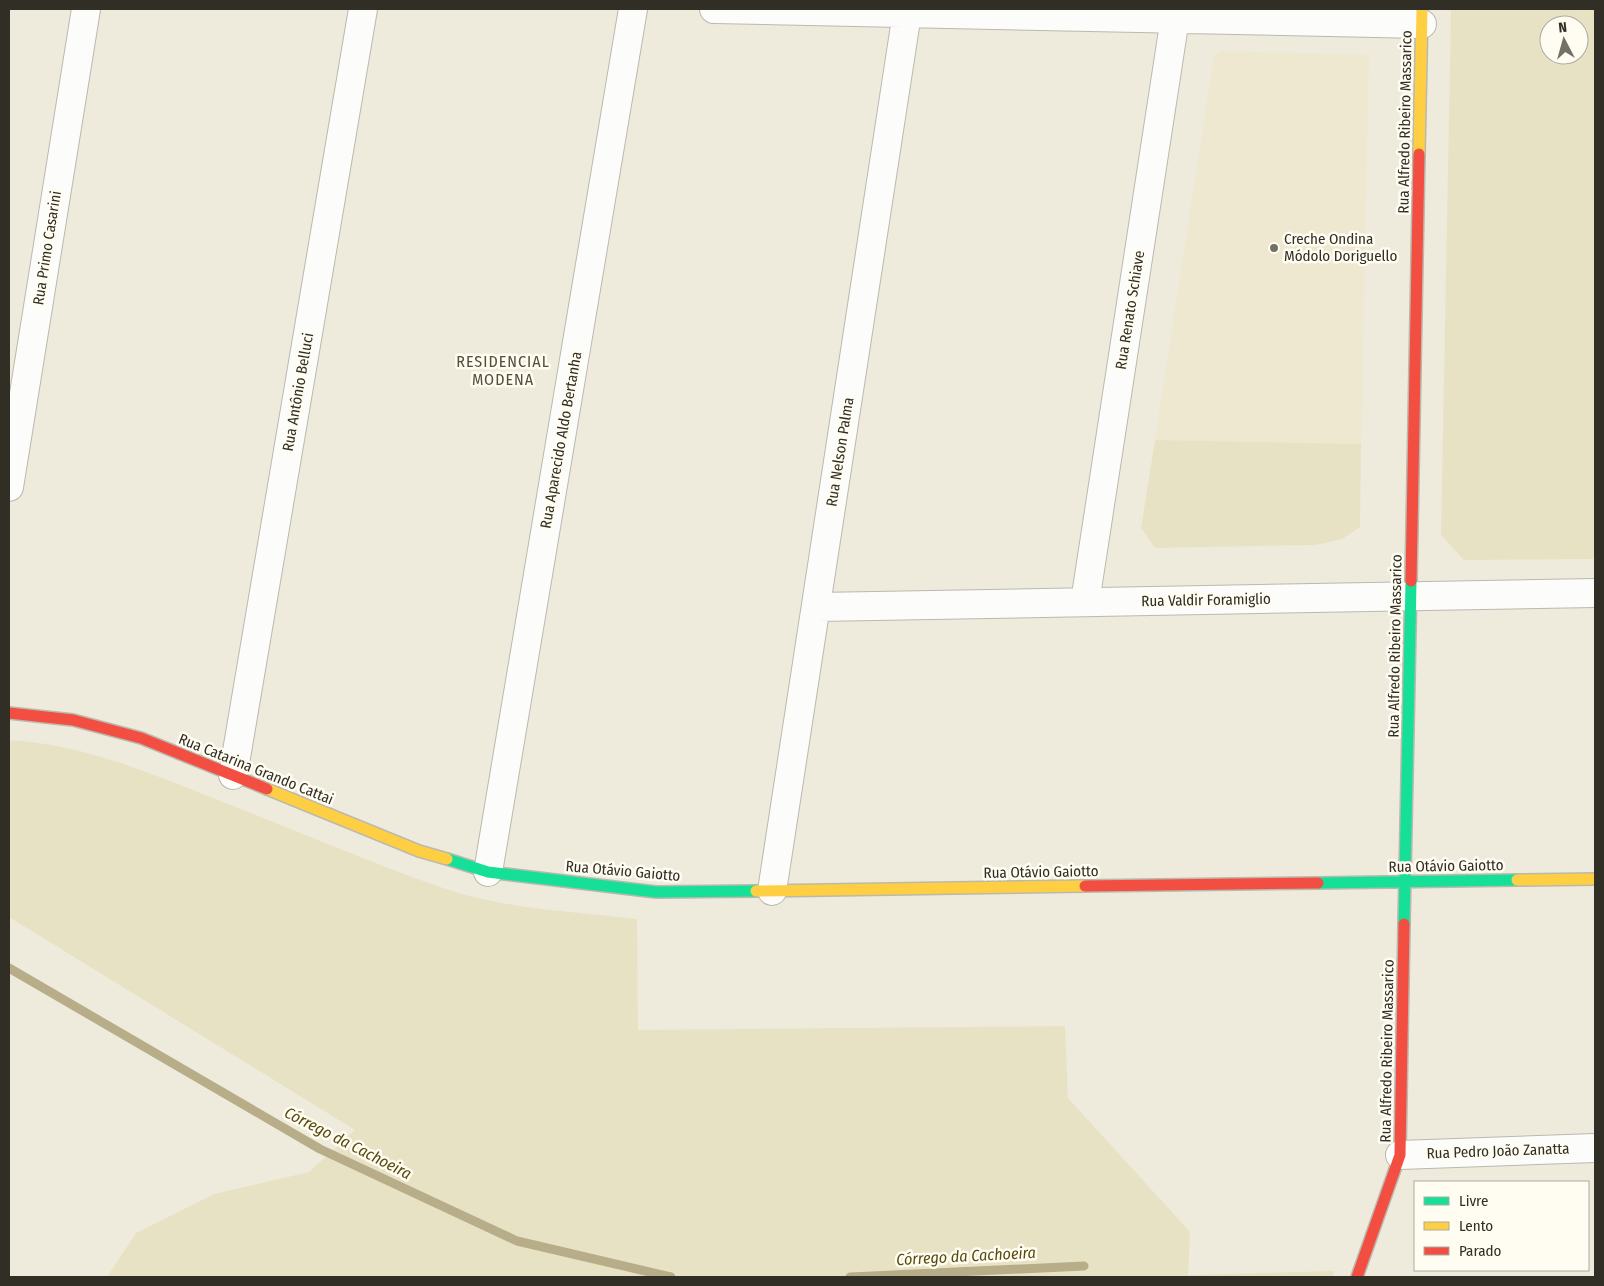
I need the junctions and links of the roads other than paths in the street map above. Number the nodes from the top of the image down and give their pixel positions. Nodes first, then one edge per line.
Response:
1 (86, 9) edge
2 (363, 9) edge
3 (633, 9) edge
4 (714, 9) edge
5 (907, 13) junction
6 (1422, 16) edge
7 (1175, 18) junction
8 (9, 487) edge
9 (1595, 594) edge
10 (1410, 597) junction
11 (1085, 602) junction
12 (817, 607) junction
13 (9, 713) edge
14 (234, 775) junction
15 (488, 872) junction
16 (1595, 878) edge
17 (1406, 881) junction
18 (772, 891) junction
19 (1595, 1148) edge
20 (1400, 1155) junction
21 (1357, 1277) edge

1 - 8 street, Rua Primo Casarini
2 - 14 street, Rua Antônio Belluci
3 - 15 street, Rua Aparecido Aldo Bertanha
4 - 5 street
5 - 7 street
5 - 12 street, Rua Nelson Palma
6 - 7 street
6 - 10 street, Rua Alfredo Ribeiro Massarico
7 - 11 street, Rua Renato Schiave
9 - 10 street, Rua Valdir Foramiglio
10 - 11 street, Rua Valdir Foramiglio
10 - 17 street, Rua Alfredo Ribeiro Massarico
11 - 12 street, Rua Valdir Foramiglio
12 - 18 street, Rua Nelson Palma
13 - 14 street, Rua Catarina Grando Cattai
14 - 15 street, Rua Catarina Grando Cattai
15 - 18 street, Rua Otávio Gaiotto
16 - 17 street, Rua Otávio Gaiotto
17 - 18 street, Rua Otávio Gaiotto
17 - 20 street, Rua Alfredo Ribeiro Massarico
19 - 20 street, Rua Pedro João Zanatta
20 - 21 street, Rua Alfredo Ribeiro Massarico

